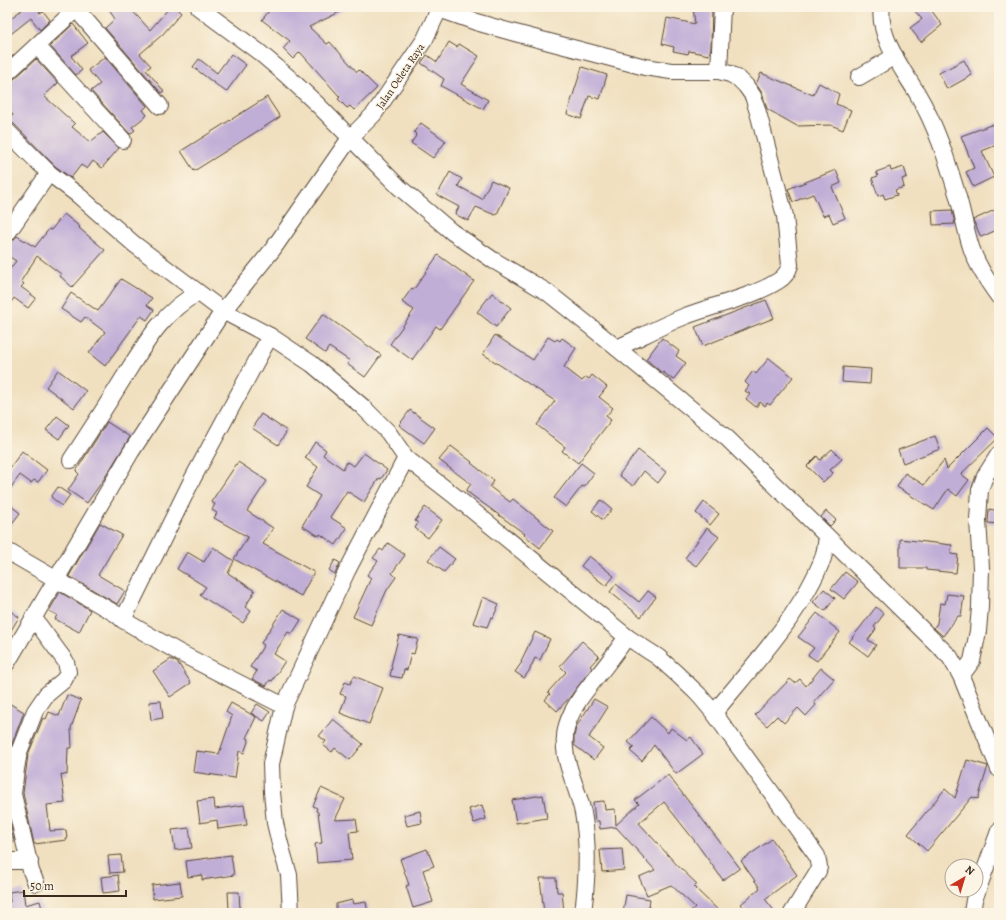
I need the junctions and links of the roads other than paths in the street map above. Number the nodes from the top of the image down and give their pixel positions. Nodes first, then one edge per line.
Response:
1 (198, 7) edge
2 (722, 7) edge
3 (882, 7) edge
4 (440, 8) edge
5 (37, 46) junction
6 (895, 56) junction
7 (720, 71) junction
8 (7, 73) edge
9 (858, 77) dead end
10 (160, 106) dead end
11 (7, 131) edge
12 (350, 138) junction
13 (123, 140) dead end
14 (49, 173) junction
15 (7, 234) edge
16 (198, 293) junction
17 (999, 297) edge
18 (223, 311) junction
19 (270, 336) junction
20 (617, 348) junction
21 (999, 454) edge
22 (406, 458) junction
23 (71, 460) dead end
24 (827, 537) junction
25 (7, 551) edge
26 (56, 580) junction
27 (33, 617) junction
28 (123, 620) junction
29 (627, 637) junction
30 (7, 663) edge
31 (961, 676) junction
32 (284, 706) junction
33 (714, 713) junction
34 (999, 769) edge
35 (999, 831) edge
36 (30, 861) junction
37 (7, 862) edge
38 (36, 883) dead end
39 (291, 913) edge
40 (583, 913) edge
41 (792, 913) edge
42 (972, 913) edge

1 - 12 street
2 - 7 street
3 - 6 street
4 - 7 street
4 - 12 street, Jalan Oeleta Raya
5 - 8 street
5 - 10 street
5 - 13 street
6 - 9 street
6 - 17 street
7 - 20 street
11 - 14 street
12 - 18 street, Jalan Oeleta Raya
12 - 20 street
14 - 15 street
14 - 16 street
16 - 18 street
16 - 23 street
18 - 19 street
18 - 26 street, Jalan Oeleta Raya
19 - 22 street
19 - 28 street
20 - 24 street
21 - 31 street
22 - 29 street
22 - 32 street
24 - 31 street
24 - 33 street
25 - 26 street
26 - 27 street, Jalan Oeleta Raya
26 - 28 street
27 - 30 street, Jalan Oeleta Raya
27 - 36 street
28 - 32 street
29 - 33 street
29 - 40 street
31 - 34 street
32 - 39 street
33 - 41 street
35 - 42 street
36 - 37 street
36 - 38 street

